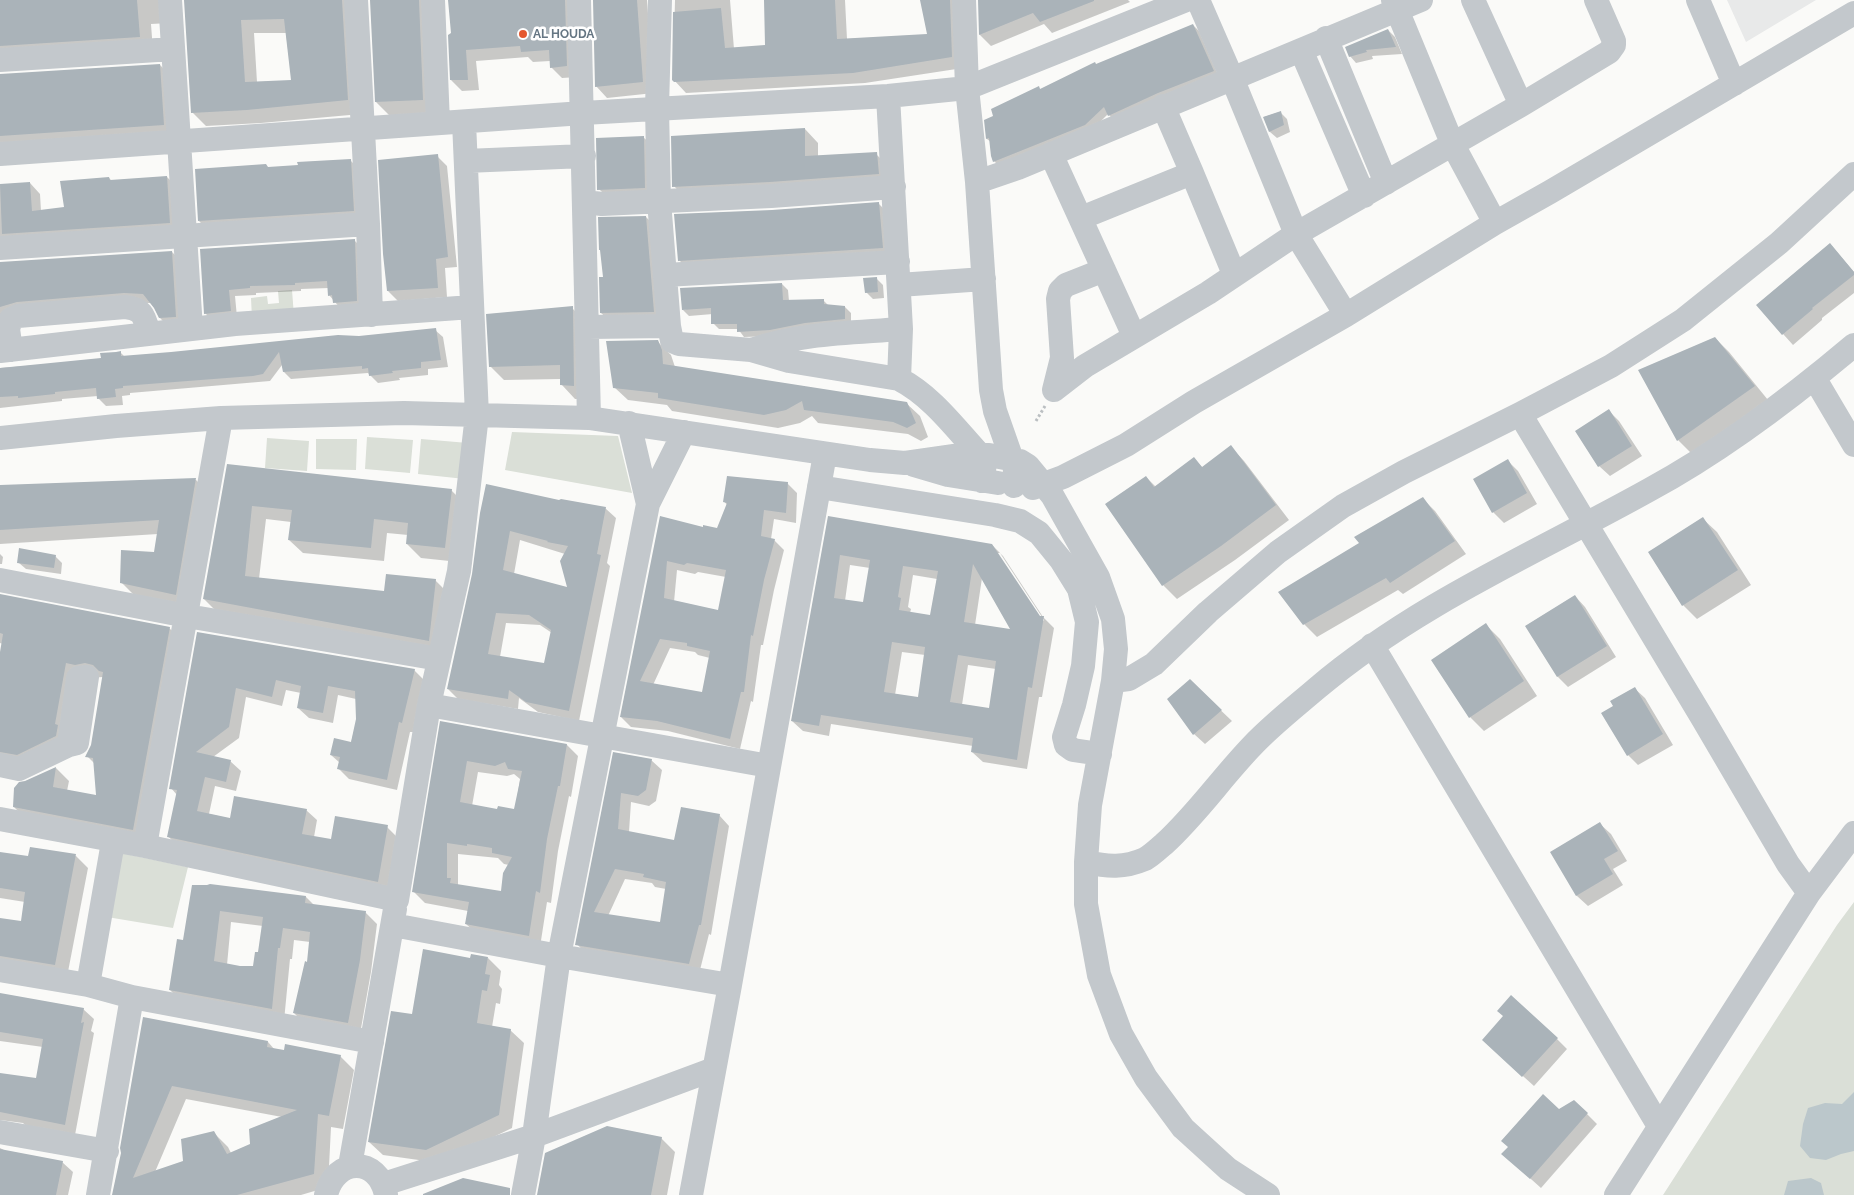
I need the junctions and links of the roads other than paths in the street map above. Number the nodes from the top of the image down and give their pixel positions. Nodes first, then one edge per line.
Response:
1 (170, 0) edge
2 (356, 0) edge
3 (433, 0) edge
4 (580, 0) edge
5 (660, 0) edge
6 (964, 0) edge
7 (1186, 0) edge
8 (1198, 0) edge
9 (1421, 0) edge
10 (1474, 0) edge
11 (1596, 0) edge
12 (1698, 0) edge
13 (1395, 5) edge
14 (1854, 13) edge
15 (1326, 38) junction
16 (173, 49) junction
17 (1301, 50) junction
18 (0, 60) edge
19 (1232, 78) junction
20 (1734, 84) junction
21 (967, 88) junction
22 (888, 96) junction
23 (1521, 105) junction
24 (1163, 106) junction
25 (657, 108) junction
26 (583, 113) junction
27 (464, 122) junction
28 (438, 123) junction
29 (363, 129) junction
30 (179, 141) junction
31 (1452, 143) junction
32 (0, 154) edge
33 (1051, 154) junction
34 (584, 156) junction
35 (466, 161) junction
36 (1192, 173) junction
37 (1854, 174) edge
38 (977, 182) junction
39 (1386, 183) junction
40 (894, 187) junction
41 (1364, 196) junction
42 (659, 201) junction
43 (585, 202) junction
44 (1081, 218) junction
45 (1495, 223) junction
46 (368, 224) junction
47 (1296, 234) junction
48 (184, 236) junction
49 (0, 248) edge
50 (1104, 270) junction
51 (898, 273) junction
52 (1234, 274) junction
53 (665, 275) junction
54 (984, 279) junction
55 (472, 307) junction
56 (371, 315) junction
57 (1346, 315) junction
58 (669, 326) junction
59 (588, 328) junction
60 (191, 329) junction
61 (901, 329) junction
62 (149, 334) junction
63 (1134, 336) junction
64 (1854, 346) edge
65 (751, 350) junction
66 (5, 351) edge
67 (900, 379) junction
68 (1815, 379) junction
69 (1520, 414) junction
70 (477, 415) junction
71 (221, 418) junction
72 (589, 418) junction
73 (629, 423) junction
74 (684, 432) junction
75 (0, 438) edge
76 (1854, 445) edge
77 (825, 454) junction
78 (980, 455) junction
79 (1013, 458) junction
80 (905, 462) junction
81 (982, 481) junction
82 (819, 487) junction
83 (1036, 488) junction
84 (648, 504) junction
85 (1587, 523) junction
86 (0, 580) edge
87 (187, 616) junction
88 (1372, 645) junction
89 (439, 659) junction
90 (1113, 681) junction
91 (429, 705) junction
92 (601, 735) junction
93 (69, 745) dead end
94 (1100, 754) junction
95 (0, 765) edge
96 (769, 766) junction
97 (0, 819) edge
98 (1854, 833) edge
99 (113, 842) junction
100 (145, 846) junction
101 (1086, 862) junction
102 (1809, 894) junction
103 (397, 900) junction
104 (392, 925) junction
105 (559, 956) junction
106 (0, 970) edge
107 (88, 985) junction
108 (730, 985) junction
109 (132, 997) junction
110 (372, 1042) junction
111 (714, 1069) junction
112 (1659, 1126) junction
113 (0, 1132) edge
114 (534, 1136) junction
115 (107, 1151) junction
116 (350, 1166) junction
117 (385, 1190) edge
118 (98, 1195) edge
119 (326, 1195) edge
120 (523, 1195) edge
121 (691, 1195) edge
122 (1268, 1195) edge
123 (1616, 1195) edge

1 - 16 street
2 - 29 street
3 - 28 street
4 - 26 street
5 - 25 street
6 - 21 street
7 - 21 street
8 - 19 street
9 - 13 street
10 - 23 street
11 - 23 street
12 - 20 street
13 - 15 street
13 - 31 street
14 - 20 street
15 - 17 street
15 - 39 street
16 - 18 street
16 - 30 street
17 - 19 street
17 - 41 street
19 - 24 street
19 - 47 street
20 - 45 street
21 - 22 street
21 - 38 street
22 - 25 street
22 - 40 street
23 - 31 street
24 - 33 street
24 - 36 street
25 - 26 street
25 - 42 street
26 - 27 street
26 - 34 street
27 - 28 street
27 - 35 street
28 - 29 street
29 - 30 street
29 - 46 street
30 - 32 street
30 - 48 street
31 - 39 street
31 - 45 street
33 - 38 street
33 - 44 street
34 - 35 street
34 - 43 street
35 - 55 street
36 - 44 street
36 - 52 street
37 - 69 street
38 - 54 street
39 - 41 street
40 - 42 street
40 - 51 street
41 - 47 street
42 - 43 street
42 - 53 street
43 - 59 street
44 - 50 street
45 - 57 street
46 - 48 street
46 - 56 street
47 - 52 street
47 - 57 street
48 - 49 street
48 - 60 street
50 - 63 street
50 - 63 street
51 - 53 street
51 - 54 street
51 - 61 street
52 - 63 street
53 - 58 street
54 - 79 street
55 - 56 street
55 - 70 street
56 - 60 street
57 - 83 street
58 - 59 street
58 - 65 street
59 - 72 street
60 - 62 street
61 - 65 street
61 - 67 street
62 - 66 street
62 - 66 street
64 - 68 street
65 - 67 street
67 - 78 street
68 - 76 street
68 - 85 street
69 - 85 street
69 - 90 street
70 - 71 street
70 - 72 street
70 - 89 street
71 - 75 street
71 - 87 street
72 - 73 street
73 - 74 street
73 - 84 street
74 - 77 street
74 - 84 street
77 - 80 street
77 - 82 street
78 - 79 street
78 - 80 street
78 - 81 street
79 - 83 street
80 - 81 street
81 - 83 street
82 - 94 street
82 - 96 street
83 - 90 street
84 - 92 street
85 - 88 street
85 - 102 street
86 - 87 street
87 - 89 street
87 - 100 street
88 - 101 street
88 - 112 street
89 - 91 street
90 - 94 street
91 - 92 street
91 - 103 street
92 - 96 street
92 - 105 street
93 - 95 street
94 - 101 street
96 - 108 street
97 - 99 street
98 - 102 street
99 - 100 street
99 - 107 street
100 - 103 street
101 - 122 street
102 - 112 street
103 - 104 street
104 - 105 street
104 - 110 street
105 - 108 street
105 - 114 street
106 - 107 street
107 - 109 street
108 - 111 street
109 - 110 street
109 - 115 street
110 - 116 street
111 - 114 street
111 - 121 street
112 - 123 street
113 - 115 street
114 - 117 street
114 - 120 street
115 - 118 street
116 - 117 street
116 - 119 street

